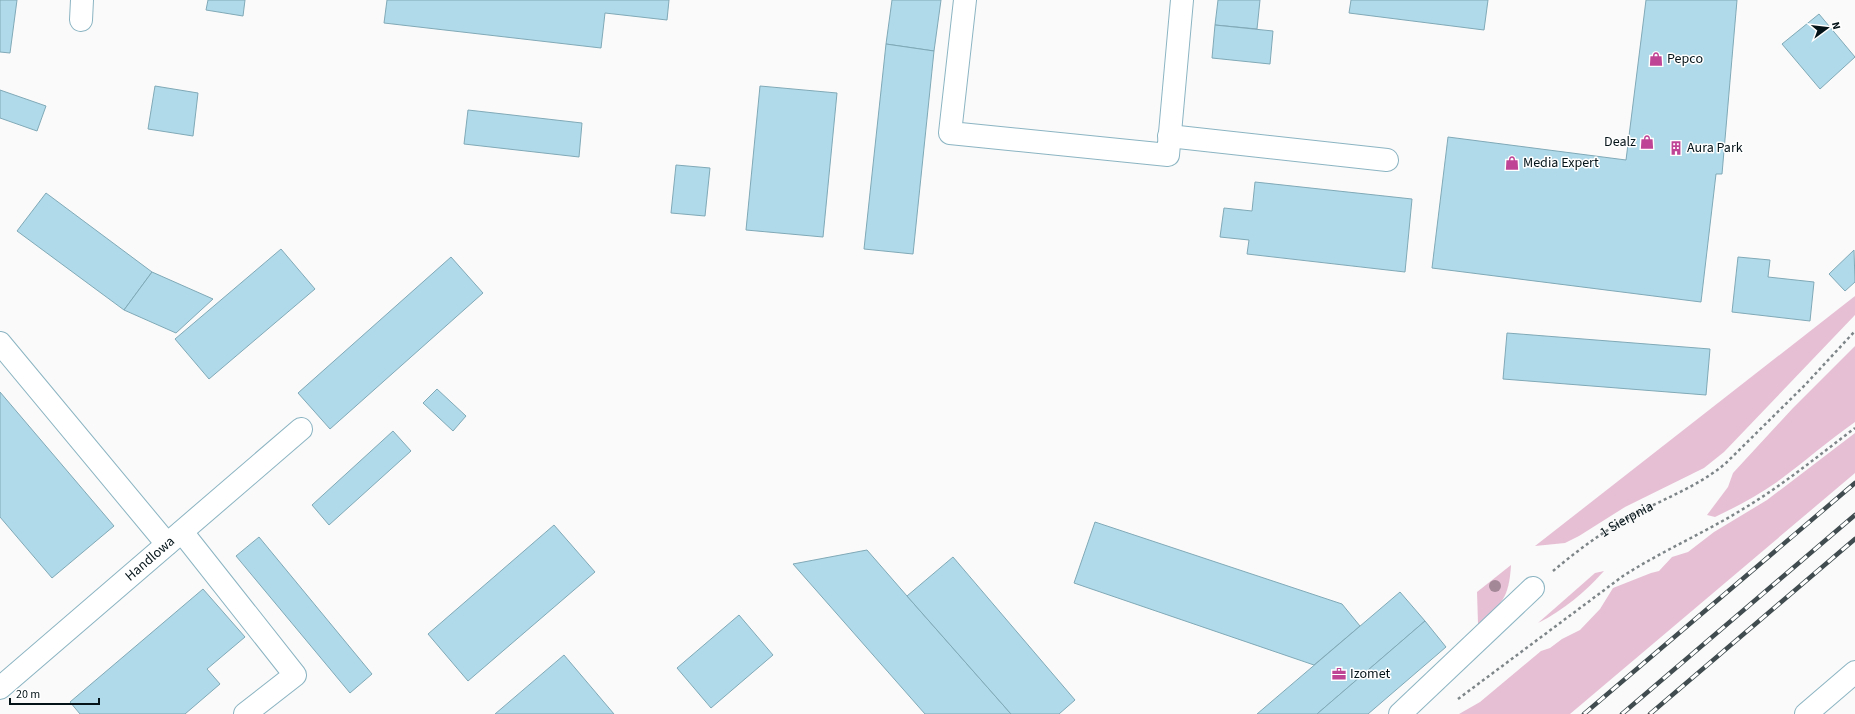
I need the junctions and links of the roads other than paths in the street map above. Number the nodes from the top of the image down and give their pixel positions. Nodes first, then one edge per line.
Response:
1 (965, 0) edge
2 (1182, 0) edge
3 (1169, 136) junction
4 (1387, 160) dead end
5 (0, 343) edge
6 (301, 429) dead end
7 (175, 538) junction
8 (1533, 588) road end
9 (1855, 672) edge
10 (0, 688) edge
11 (245, 714) edge
12 (1400, 714) edge
13 (1806, 714) edge

1 - 3 street
2 - 3 street
3 - 4 street
5 - 7 street
6 - 7 street, Handlowa
7 - 10 street, Handlowa
7 - 11 street
8 - 12 street
9 - 13 street

